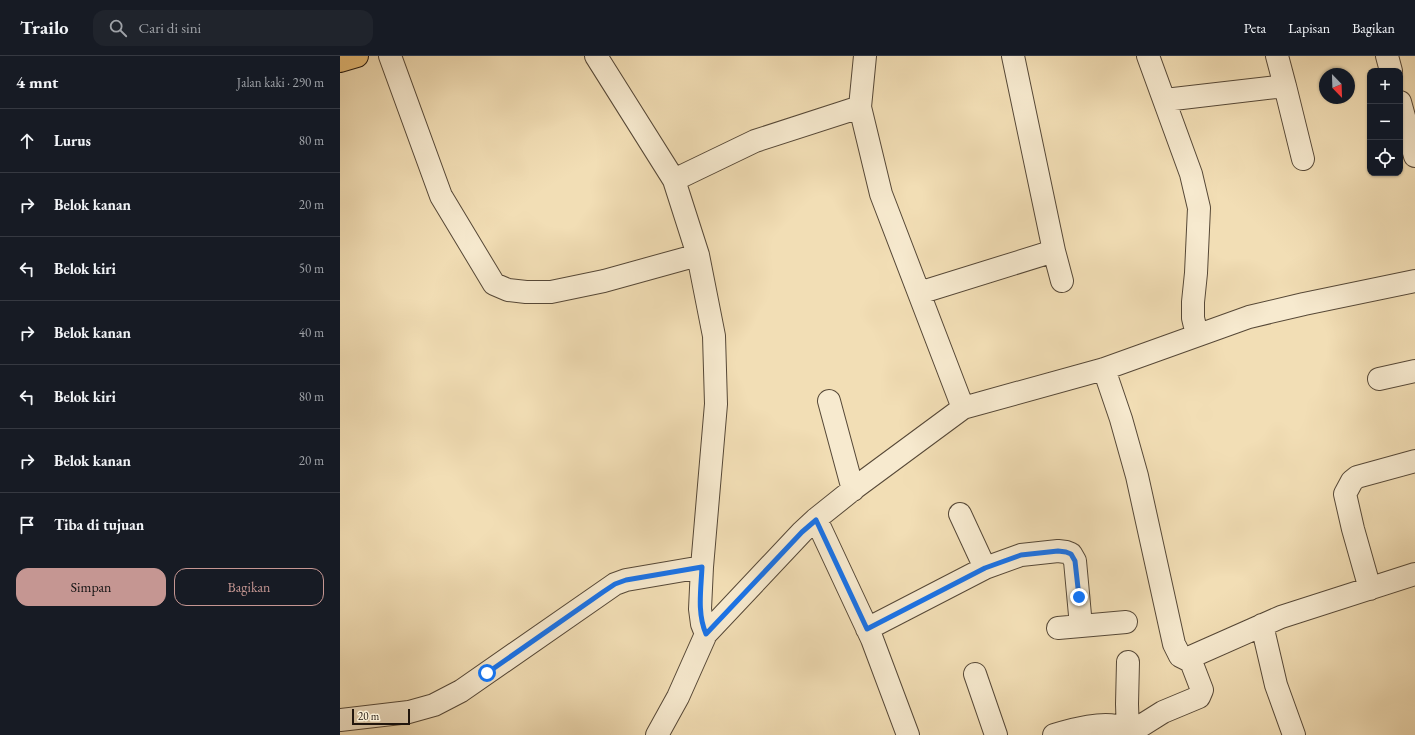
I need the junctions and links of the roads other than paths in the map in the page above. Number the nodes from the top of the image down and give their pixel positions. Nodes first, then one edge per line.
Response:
1 (357, 56) edge
2 (390, 56) edge
3 (596, 56) edge
4 (864, 56) edge
5 (1013, 56) edge
6 (1148, 56) edge
7 (1277, 56) edge
8 (1387, 56) edge
9 (340, 61) edge
10 (1390, 68) edge
11 (1285, 86) junction
12 (1165, 100) junction
13 (1401, 104) edge
14 (860, 107) junction
15 (1415, 156) edge
16 (1303, 158) dead end
17 (674, 180) junction
18 (1054, 251) junction
19 (698, 255) junction
20 (1062, 281) dead end
21 (1415, 281) edge
22 (918, 293) junction
23 (1197, 335) junction
24 (1104, 369) junction
25 (1415, 371) edge
26 (1379, 379) dead end
27 (829, 401) dead end
28 (963, 408) junction
29 (1415, 461) edge
30 (853, 490) junction
31 (960, 514) dead end
32 (816, 520) junction
33 (702, 567) junction
34 (985, 568) junction
35 (1415, 574) edge
36 (1370, 588) junction
37 (1126, 622) dead end
38 (1262, 625) junction
39 (1081, 626) junction
40 (1058, 628) dead end
41 (867, 629) junction
42 (706, 634) junction
43 (1186, 659) junction
44 (1128, 662) dead end
45 (975, 674) dead end
46 (340, 720) edge
47 (1128, 734) edge
48 (657, 735) edge
49 (908, 735) edge
50 (996, 735) edge
51 (1054, 735) edge
52 (1294, 735) edge

1 - 9 main road
2 - 19 street
3 - 17 street
4 - 14 street
5 - 18 street
6 - 12 street
7 - 11 street
8 - 10 street
11 - 12 street
11 - 16 street
12 - 23 street
13 - 15 street
14 - 17 street
14 - 22 street
17 - 19 street
18 - 20 street
18 - 22 street
19 - 33 street
21 - 23 street
22 - 28 street
23 - 24 street
24 - 28 street
24 - 43 street
25 - 26 street
27 - 30 street
28 - 30 street
29 - 36 street
30 - 32 street
31 - 34 street
32 - 41 street
32 - 42 street
33 - 42 street
33 - 46 street
34 - 39 street
34 - 41 street
35 - 36 street
36 - 38 street
37 - 39 street
38 - 43 street
38 - 52 street
39 - 40 street
41 - 49 street
42 - 48 street
43 - 47 street
44 - 47 street
45 - 50 street
47 - 51 street

